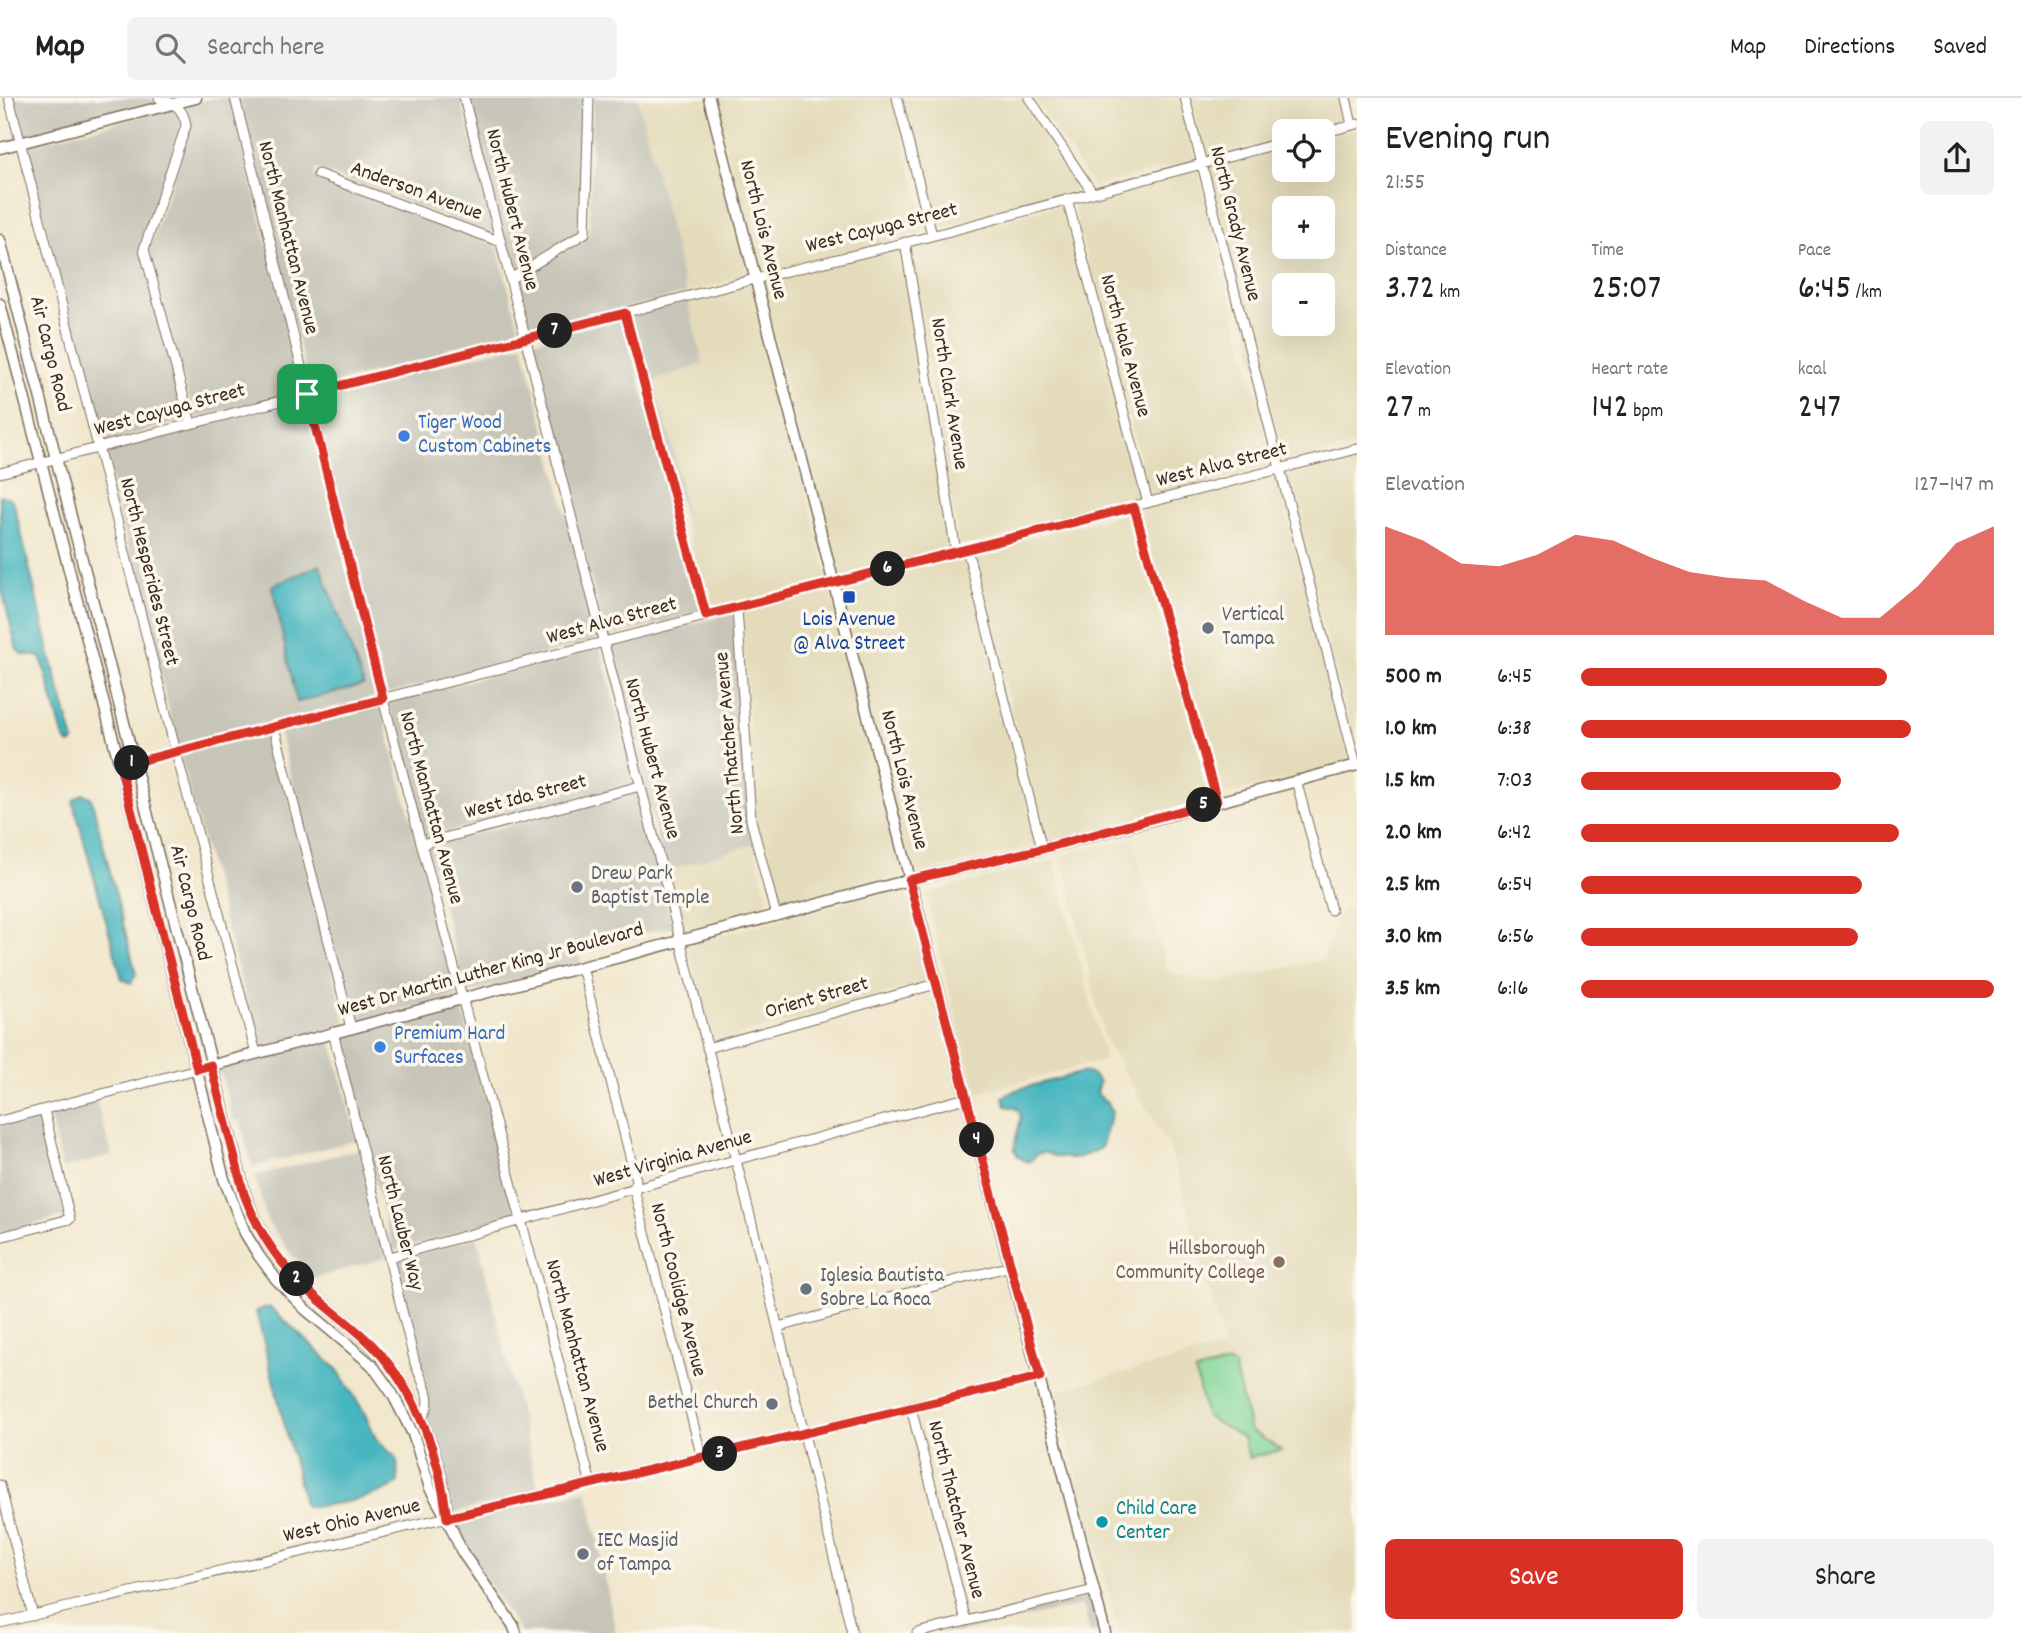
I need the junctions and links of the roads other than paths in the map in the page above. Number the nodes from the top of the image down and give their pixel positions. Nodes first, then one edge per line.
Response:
1 (9, 98) edge
2 (159, 98) edge
3 (195, 98) edge
4 (235, 98) edge
5 (464, 98) edge
6 (589, 98) edge
7 (709, 98) edge
8 (897, 98) edge
9 (1029, 98) edge
10 (1185, 98) edge
11 (1346, 98) edge
12 (175, 103) junction
13 (1355, 124) edge
14 (1335, 129) edge
15 (20, 143) junction
16 (1272, 145) edge
17 (0, 148) edge
18 (1201, 164) junction
19 (318, 174) dead end
20 (1091, 192) junction
21 (1067, 199) junction
22 (932, 236) junction
23 (0, 240) edge
24 (500, 242) junction
25 (905, 242) junction
26 (510, 279) junction
27 (755, 279) junction
28 (0, 304) edge
29 (625, 313) junction
30 (4, 335) edge
31 (526, 339) junction
32 (307, 394) junction
33 (191, 424) junction
34 (99, 448) junction
35 (1357, 449) edge
36 (56, 459) junction
37 (41, 463) junction
38 (1279, 469) junction
39 (0, 473) edge
40 (1148, 503) junction
41 (1134, 507) junction
42 (967, 549) junction
43 (956, 552) junction
44 (832, 583) junction
45 (737, 608) junction
46 (706, 615) junction
47 (603, 643) junction
48 (383, 699) junction
49 (274, 727) junction
50 (176, 752) junction
51 (133, 763) junction
52 (1357, 765) edge
53 (120, 766) junction
54 (1296, 780) junction
55 (640, 786) junction
56 (1217, 801) junction
57 (422, 844) junction
58 (1042, 849) junction
59 (909, 880) junction
60 (1331, 910) dead end
61 (776, 916) junction
62 (680, 941) junction
63 (582, 967) junction
64 (936, 984) junction
65 (463, 999) junction
66 (351, 1028) junction
67 (333, 1032) junction
68 (707, 1048) junction
69 (256, 1054) junction
70 (211, 1065) junction
71 (197, 1069) junction
72 (966, 1098) junction
73 (44, 1110) junction
74 (0, 1121) edge
75 (735, 1160) junction
76 (634, 1189) junction
77 (522, 1219) junction
78 (0, 1237) edge
79 (390, 1257) junction
80 (1011, 1266) junction
81 (778, 1327) junction
82 (1040, 1377) junction
83 (911, 1408) junction
84 (421, 1418) junction
85 (805, 1433) junction
86 (702, 1458) junction
87 (0, 1485) edge
88 (591, 1485) junction
89 (447, 1518) junction
90 (1094, 1590) junction
91 (33, 1616) junction
92 (966, 1621) junction
93 (0, 1623) edge
94 (516, 1633) edge
95 (852, 1633) edge
96 (917, 1633) edge
97 (1105, 1633) edge

1 - 15 street, North Hesperides Street
2 - 12 street
3 - 12 street
4 - 32 street, North Manhattan Avenue
5 - 24 street, North Hubert Avenue
6 - 26 street
7 - 27 street, North Lois Avenue
8 - 22 street
9 - 20 street
10 - 18 street, North Grady Avenue
11 - 13 street
12 - 15 street
12 - 33 street
13 - 14 street
15 - 17 street
15 - 34 street, North Hesperides Street
16 - 18 street, West Cayuga Street
18 - 20 street, West Cayuga Street
18 - 38 street, North Grady Avenue
19 - 24 street, Anderson Avenue
20 - 21 street, West Cayuga Street
21 - 22 street, West Cayuga Street
21 - 40 street, North Hale Avenue
22 - 25 street, West Cayuga Street
23 - 36 street, Air Cargo Road
24 - 26 street, North Hubert Avenue
25 - 27 street, West Cayuga Street
25 - 43 street, North Clark Avenue
26 - 31 street, North Hubert Avenue
27 - 29 street, West Cayuga Street
27 - 44 street, North Lois Avenue
28 - 30 street, Air Cargo Road
29 - 31 street, West Cayuga Street
29 - 46 street
30 - 37 street, Air Cargo Road
31 - 32 street, West Cayuga Street
31 - 47 street, North Hubert Avenue
32 - 33 street, West Cayuga Street
32 - 48 street, North Manhattan Avenue
33 - 34 street, West Cayuga Street
34 - 36 street, West Cayuga Street
34 - 50 street, North Hesperides Street
35 - 38 street, West Alva Street
36 - 37 street, West Cayuga Street
36 - 51 street, Air Cargo Road
37 - 39 street, West Cayuga Street
37 - 53 street, Air Cargo Road
38 - 40 street, West Alva Street
38 - 52 street, North Grady Avenue
40 - 41 street, West Alva Street
41 - 42 street, West Alva Street
41 - 56 street
42 - 43 street, West Alva Street
42 - 58 street
43 - 44 street, West Alva Street
44 - 45 street, West Alva Street
44 - 59 street, North Lois Avenue
45 - 46 street, West Alva Street
45 - 61 street, North Thatcher Avenue
46 - 47 street, West Alva Street
47 - 48 street, West Alva Street
47 - 55 street, North Hubert Avenue
48 - 49 street, West Alva Street
48 - 57 street, North Manhattan Avenue
49 - 50 street, West Alva Street
49 - 66 street
50 - 51 street, West Alva Street
50 - 69 street, North Hesperides Street
51 - 53 street, West Alva Street
51 - 70 street, Air Cargo Road
52 - 54 street, West Dr Martin Luther King Jr Boulevard
53 - 71 street, Air Cargo Road
54 - 56 street, West Dr Martin Luther King Jr Boulevard
54 - 60 street
55 - 57 street, West Ida Street
55 - 62 street, North Hubert Avenue
56 - 58 street, West Dr Martin Luther King Jr Boulevard
57 - 65 street, North Manhattan Avenue
58 - 59 street, West Dr Martin Luther King Jr Boulevard
59 - 61 street, West Dr Martin Luther King Jr Boulevard
59 - 64 street, North Lois Avenue
61 - 62 street, West Dr Martin Luther King Jr Boulevard
62 - 63 street, West Dr Martin Luther King Jr Boulevard
62 - 68 street, North Hubert Avenue
63 - 65 street, West Dr Martin Luther King Jr Boulevard
63 - 76 street, North Coolidge Avenue
64 - 68 street, Orient Street
64 - 72 street, North Lois Avenue
65 - 66 street, West Dr Martin Luther King Jr Boulevard
65 - 77 street, North Manhattan Avenue
66 - 67 street, West Dr Martin Luther King Jr Boulevard
67 - 69 street, West Dr Martin Luther King Jr Boulevard
67 - 79 street, North Lauber Way
68 - 75 street, North Hubert Avenue
69 - 70 street, West Dr Martin Luther King Jr Boulevard
70 - 71 street, West Dr Martin Luther King Jr Boulevard
70 - 84 street, Air Cargo Road
71 - 73 street, West Dr Martin Luther King Jr Boulevard
71 - 89 street, Air Cargo Road
72 - 75 street, West Virginia Avenue
72 - 80 street, North Lois Avenue
73 - 74 street, West Dr Martin Luther King Jr Boulevard
73 - 78 street
75 - 76 street, West Virginia Avenue
75 - 81 street, North Hubert Avenue
76 - 77 street, West Virginia Avenue
76 - 86 street, North Coolidge Avenue
77 - 79 street, West Virginia Avenue
77 - 88 street, North Manhattan Avenue
79 - 84 street, North Lauber Way
80 - 81 street
80 - 82 street, North Lois Avenue
81 - 85 street, North Hubert Avenue
82 - 83 street, West Ohio Avenue
82 - 90 street, North Lois Avenue
83 - 85 street, West Ohio Avenue
83 - 92 street, North Thatcher Avenue
84 - 89 street, Air Cargo Road
85 - 86 street, West Ohio Avenue
85 - 95 street, North Hubert Avenue
86 - 88 street, West Ohio Avenue
87 - 91 street
88 - 89 street, West Ohio Avenue
89 - 91 street, West Ohio Avenue
89 - 94 street, Air Cargo Road
90 - 92 street
90 - 97 street, North Lois Avenue
91 - 93 street, West Ohio Avenue
92 - 96 street

